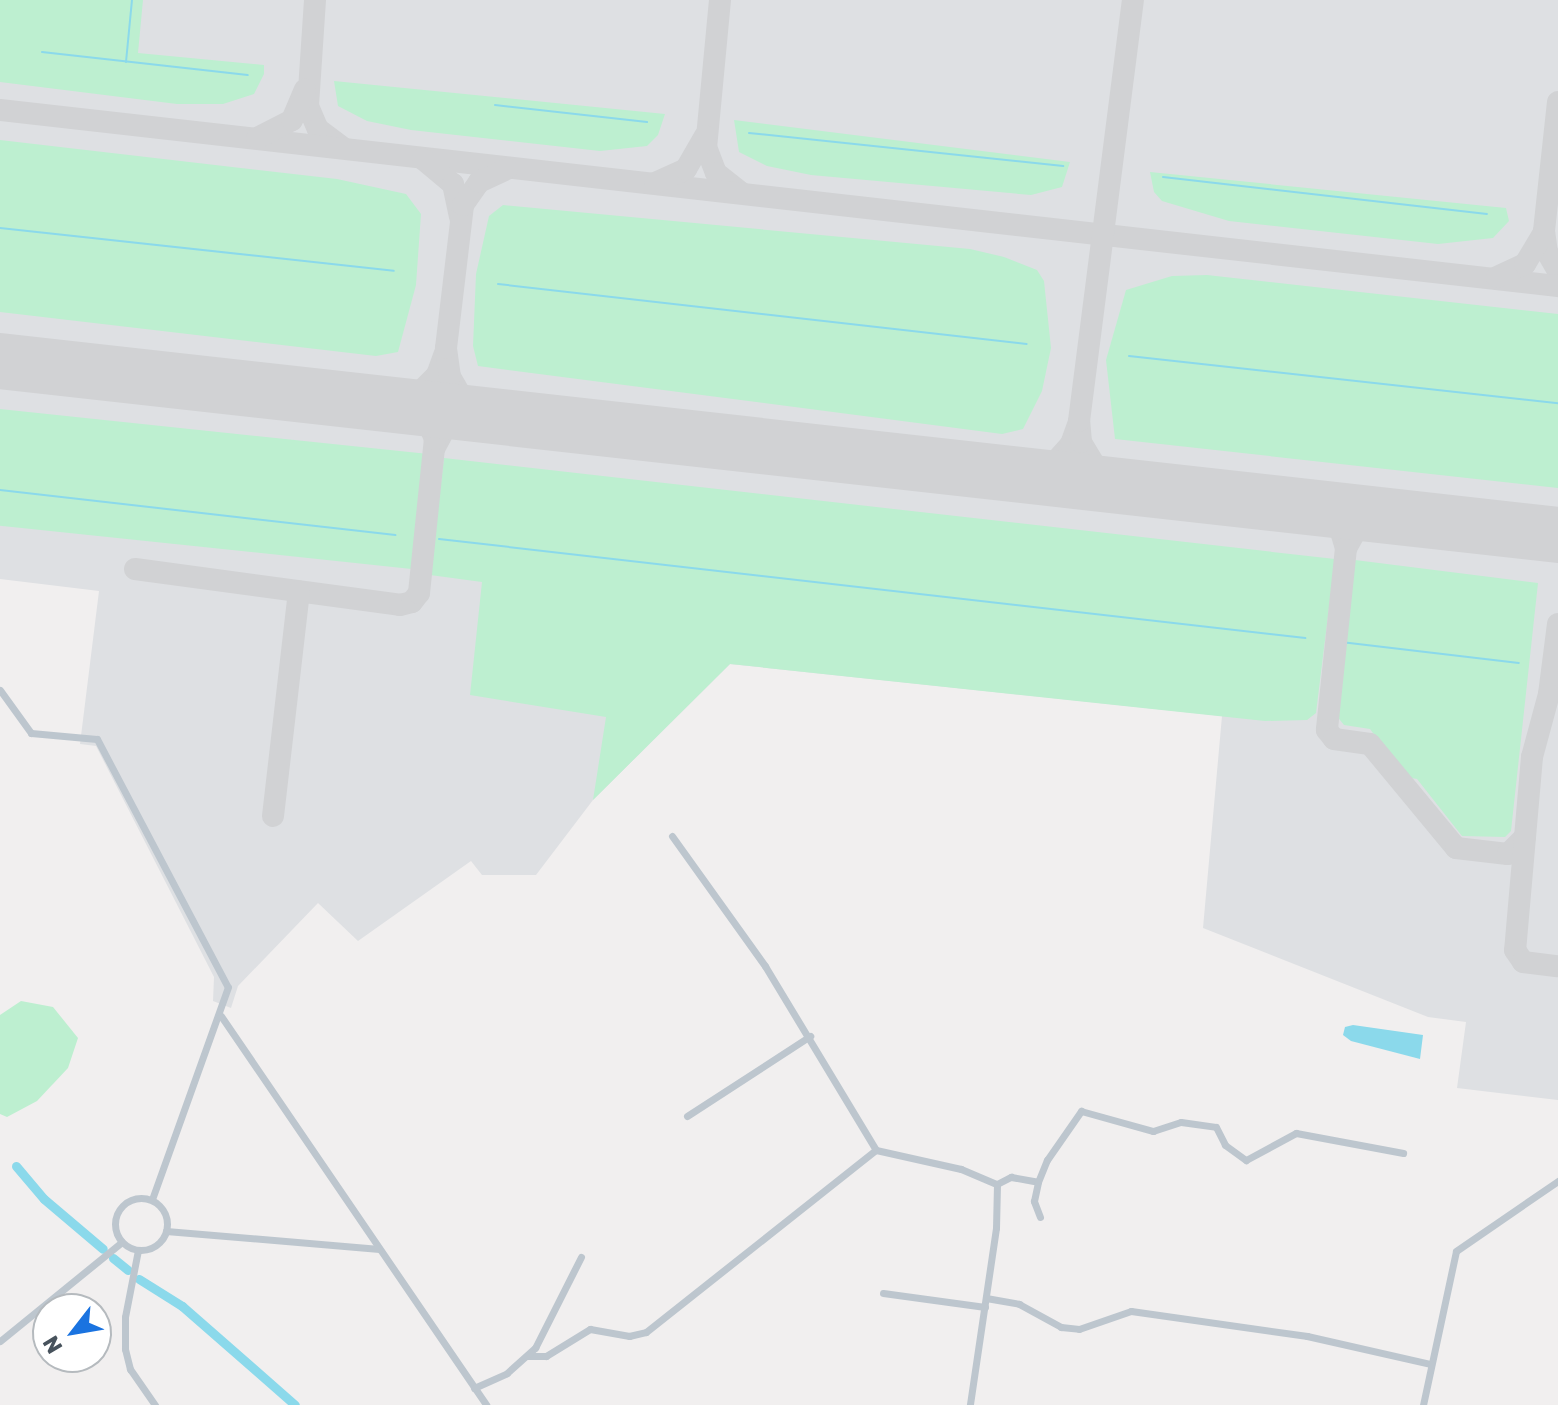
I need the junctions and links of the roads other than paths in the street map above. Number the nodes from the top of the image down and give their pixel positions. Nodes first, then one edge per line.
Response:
1 (0, 690) edge
2 (672, 836) dead end
3 (221, 1016) junction
4 (810, 1036) junction
5 (687, 1116) dead end
6 (876, 1150) junction
7 (1403, 1153) dead end
8 (1558, 1181) edge
9 (1038, 1182) junction
10 (997, 1184) junction
11 (152, 1199) junction
12 (1040, 1217) dead end
13 (166, 1231) junction
14 (122, 1242) junction
15 (379, 1249) junction
16 (138, 1250) junction
17 (581, 1257) dead end
18 (883, 1293) dead end
19 (986, 1298) junction
20 (985, 1307) junction
21 (0, 1341) edge
22 (527, 1356) junction
23 (1430, 1364) junction
24 (474, 1388) junction
25 (155, 1405) edge
26 (486, 1405) edge
27 (970, 1405) edge
28 (1423, 1405) edge

1 - 3 street
2 - 4 street
3 - 11 street
3 - 15 street
4 - 5 street
4 - 6 street
6 - 10 street
6 - 22 street
7 - 9 street
8 - 23 street
9 - 10 street
9 - 12 street
10 - 19 street
11 - 13 street
11 - 14 street
13 - 15 street
13 - 16 street
14 - 16 street
14 - 21 street
15 - 24 street
16 - 25 street
17 - 22 street
18 - 20 street
19 - 20 street
19 - 23 street
20 - 27 street
22 - 24 street
23 - 28 street
24 - 26 street

